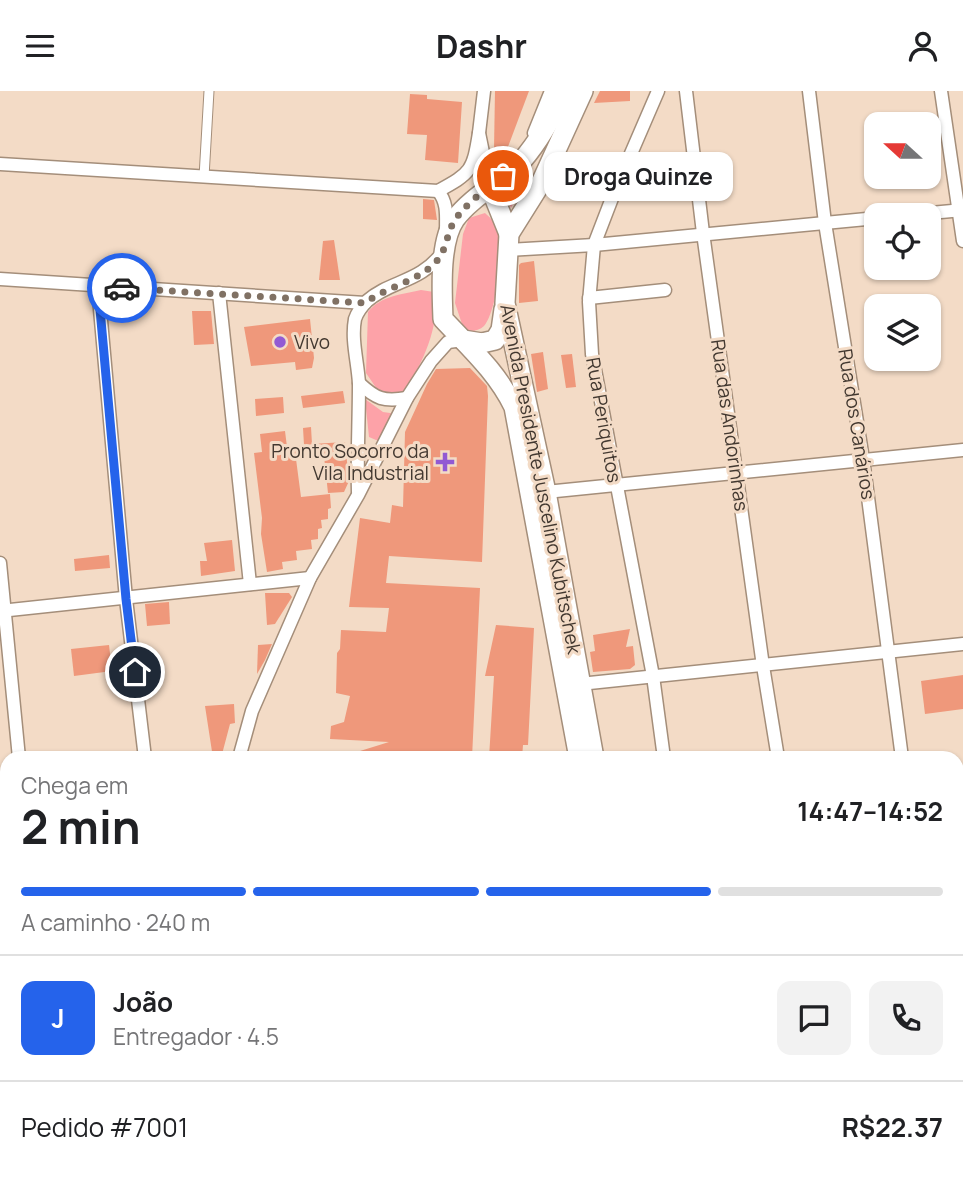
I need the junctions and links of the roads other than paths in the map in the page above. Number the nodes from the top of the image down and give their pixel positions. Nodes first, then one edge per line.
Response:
1 (209, 91) edge
2 (484, 91) edge
3 (551, 91) edge
4 (566, 91) edge
5 (583, 91) edge
6 (658, 91) edge
7 (686, 91) edge
8 (809, 91) edge
9 (941, 91) edge
10 (479, 133) junction
11 (0, 164) edge
12 (517, 165) junction
13 (204, 177) junction
14 (490, 187) junction
15 (438, 191) junction
16 (961, 211) edge
17 (941, 213) edge
18 (864, 219) edge
19 (825, 223) junction
20 (703, 233) junction
21 (963, 241) edge
22 (508, 242) junction
23 (594, 245) junction
24 (446, 248) junction
25 (0, 279) edge
26 (98, 287) junction
27 (664, 289) dead end
28 (219, 293) junction
29 (589, 298) junction
30 (332, 301) junction
31 (365, 303) junction
32 (505, 303) junction
33 (356, 315) junction
34 (463, 340) junction
35 (359, 383) junction
36 (407, 398) junction
37 (356, 437) junction
38 (963, 450) edge
39 (379, 454) junction
40 (863, 459) junction
41 (737, 471) junction
42 (615, 484) junction
43 (546, 492) junction
44 (358, 495) junction
45 (0, 563) edge
46 (310, 577) junction
47 (250, 585) junction
48 (126, 599) junction
49 (2, 611) edge
50 (963, 644) edge
51 (889, 652) junction
52 (763, 666) junction
53 (653, 676) junction
54 (580, 684) junction
55 (18, 751) edge
56 (144, 751) edge
57 (241, 751) edge
58 (578, 751) edge
59 (593, 751) edge
60 (663, 751) edge
61 (777, 751) edge
62 (901, 751) edge

1 - 13 street
2 - 10 street
3 - 12 street
4 - 12 main road, Avenida Presidente Juscelino Kubitschek
5 - 22 main road, Avenida Presidente Juscelino Kubitschek
6 - 23 street, Rua Periquitos
7 - 20 street, Rua das Andorinhas
8 - 19 street, Rua dos Canários
9 - 16 street
10 - 14 street
10 - 15 street
11 - 13 street
12 - 14 main road, Avenida Presidente Juscelino Kubitschek
13 - 15 street
14 - 22 main road
14 - 24 main road, Avenida Presidente Juscelino Kubitschek
15 - 24 street
16 - 17 street
16 - 21 street
18 - 19 street
19 - 20 street
19 - 40 street, Rua dos Canários
20 - 23 street
20 - 41 street, Rua das Andorinhas
22 - 23 street
22 - 32 main road, Avenida Presidente Juscelino Kubitschek
23 - 29 street, Rua Periquitos
24 - 31 street
24 - 34 main road, Avenida Presidente Juscelino Kubitschek
25 - 26 street
26 - 28 street
26 - 48 street
27 - 29 street
28 - 30 street
28 - 47 street
29 - 42 street, Rua Periquitos
30 - 31 street
30 - 33 street
31 - 33 street
32 - 34 main road
32 - 43 main road, Avenida Presidente Juscelino Kubitschek
33 - 35 street
34 - 36 street
34 - 58 main road, Avenida Presidente Juscelino Kubitschek
35 - 36 street
35 - 37 street
36 - 39 street
37 - 39 street
37 - 44 street
38 - 40 street
39 - 44 street
40 - 41 street
40 - 51 street, Rua dos Canários
41 - 42 street
41 - 52 street, Rua das Andorinhas
42 - 43 street
42 - 53 street, Rua Periquitos
43 - 54 main road, Avenida Presidente Juscelino Kubitschek
44 - 46 street
45 - 49 street
46 - 47 street
46 - 57 street
47 - 48 street
48 - 49 street
48 - 56 street
49 - 55 street
50 - 51 street
51 - 52 street
51 - 62 street, Rua dos Canários
52 - 53 street
52 - 61 street, Rua das Andorinhas
53 - 54 street
53 - 60 street, Rua Periquitos
54 - 59 main road, Avenida Presidente Juscelino Kubitschek

